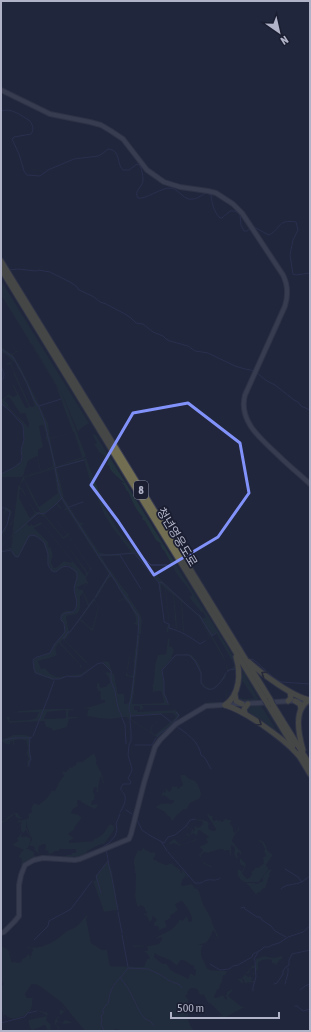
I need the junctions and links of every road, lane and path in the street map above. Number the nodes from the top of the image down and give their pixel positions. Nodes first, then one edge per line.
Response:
1 (1, 90) edge
2 (1, 261) edge
3 (1, 269) edge
4 (10, 281) junction
5 (310, 484) edge
6 (234, 649) junction
7 (241, 653) junction
8 (290, 692) junction
9 (235, 694) junction
10 (267, 700) junction
11 (310, 700) edge
12 (288, 701) junction
13 (295, 701) junction
14 (242, 704) junction
15 (248, 704) junction
16 (225, 705) junction
17 (271, 705) junction
18 (301, 710) junction
19 (245, 713) junction
20 (299, 756) junction
21 (309, 763) edge
22 (310, 774) edge
23 (1, 933) edge

1 - 5 main road
2 - 4 highway, 청년영웅도로 / 8
3 - 4 highway, 청년영웅도로 / 8
4 - 6 highway, 청년영웅도로 / 8
4 - 7 highway, 청년영웅도로 / 8
6 - 9 highway
6 - 10 highway, 청년영웅도로 / 8
8 -> 7 highway
7 - 10 highway, 청년영웅도로 / 8
8 - 11 highway
8 - 12 highway
9 - 14 highway
9 - 16 highway
10 - 17 highway, 청년영웅도로 / 8, bridge
11 - 13 main road
11 - 18 highway
12 - 13 main road
12 - 15 main road
13 - 18 highway
14 - 15 main road
14 - 16 main road
15 - 19 highway
16 - 19 highway
16 - 23 main road
17 - 20 highway, 청년영웅도로 / 8
17 - 21 highway, 청년영웅도로 / 8
18 - 21 highway
19 -> 20 highway
20 - 22 highway, 청년영웅도로 / 8

